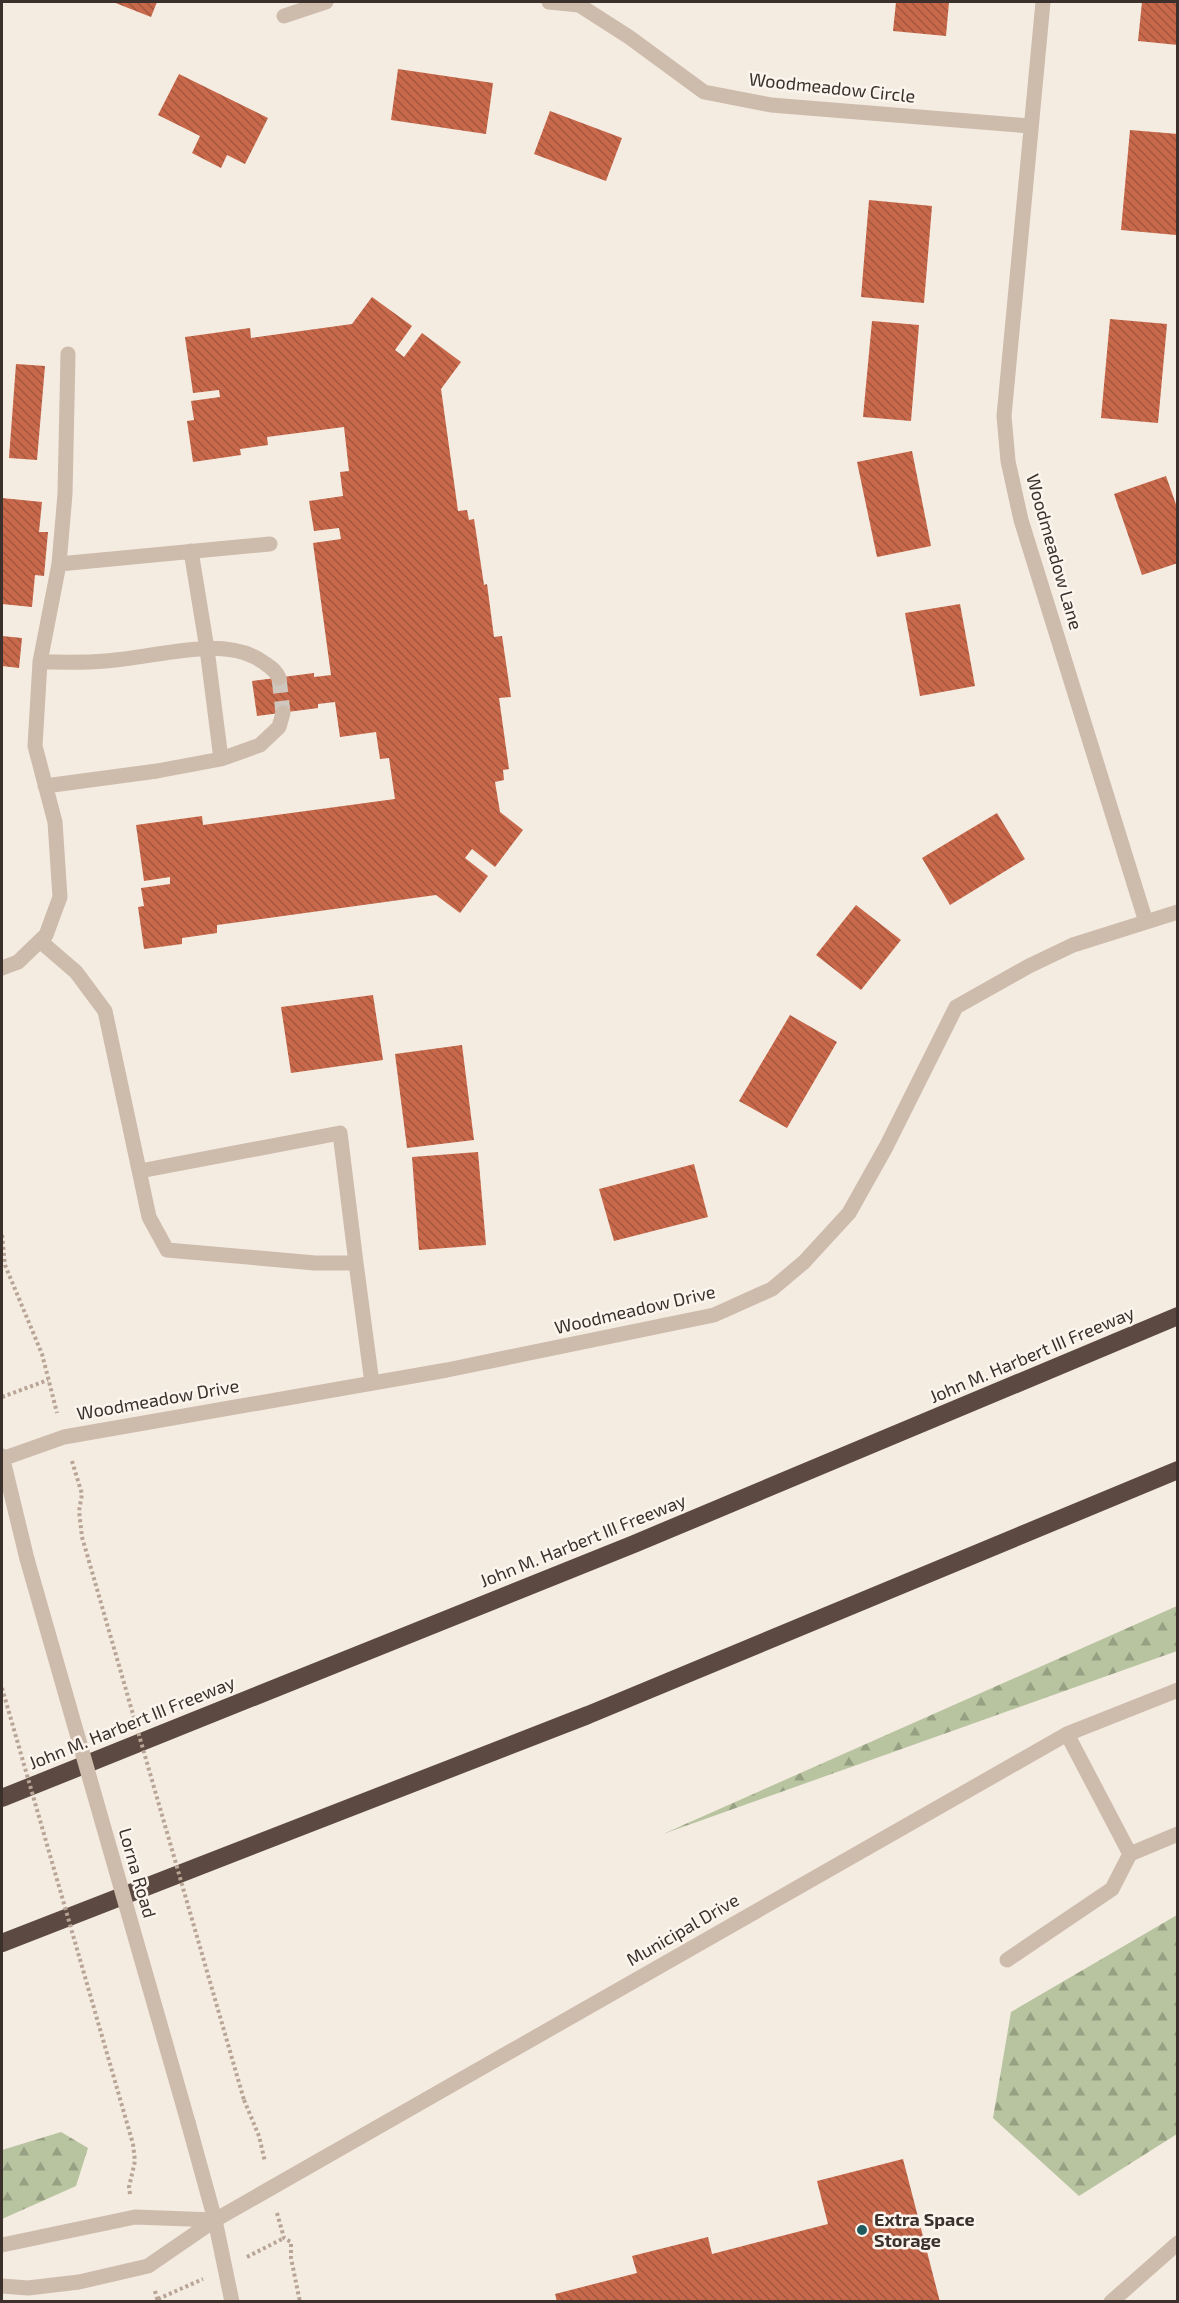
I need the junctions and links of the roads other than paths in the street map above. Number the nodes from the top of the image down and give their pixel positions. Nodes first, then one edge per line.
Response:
1 (326, 2) edge
2 (549, 2) edge
3 (1043, 2) edge
4 (284, 16) dead end
5 (1030, 126) junction
6 (68, 354) dead end
7 (270, 544) dead end
8 (191, 551) junction
9 (59, 564) junction
10 (207, 649) junction
11 (40, 662) junction
12 (279, 678) tunnel mouth
13 (283, 713) tunnel mouth
14 (221, 759) junction
15 (45, 786) junction
16 (1178, 912) edge
17 (1146, 922) junction
18 (40, 941) junction
19 (2, 968) edge
20 (140, 1171) junction
21 (356, 1263) junction
22 (1178, 1316) edge
23 (372, 1383) junction
24 (2, 1458) edge
25 (1178, 1470) edge
26 (1178, 1690) edge
27 (1067, 1734) junction
28 (2, 1798) edge
29 (1178, 1834) edge
30 (1130, 1854) junction
31 (2, 1943) edge
32 (1007, 1960) dead end
33 (215, 2220) junction
34 (1178, 2243) edge
35 (2, 2245) edge
36 (2, 2286) edge
37 (30, 2295) edge
38 (232, 2301) edge
39 (1111, 2301) edge

1 - 4 street
2 - 5 street, Woodmeadow Circle
3 - 5 street, Woodmeadow Lane
5 - 17 street, Woodmeadow Lane
6 - 9 street
7 - 8 street
8 - 9 street
8 - 10 street
9 - 11 street
10 - 11 street
10 - 12 street
10 - 14 street
11 - 15 street
13 - 14 street
14 - 15 street
15 - 18 street
16 - 17 street, Woodmeadow Drive
17 - 23 street, Woodmeadow Drive
18 - 19 street
18 - 20 street
20 - 21 street
20 - 21 street
21 - 23 street
22 - 28 highway, John M. Harbert III Freeway
23 - 24 street, Woodmeadow Drive
24 - 33 street, Lorna Road, bridge
25 - 31 highway
26 - 27 street, Municipal Drive
27 - 30 street
27 - 33 street, Municipal Drive
29 - 30 street
30 - 32 street
33 - 35 street
33 - 37 street, Municipal Drive
33 - 38 street, Lorna Road
34 - 39 street
36 - 37 street, Municipal Drive

